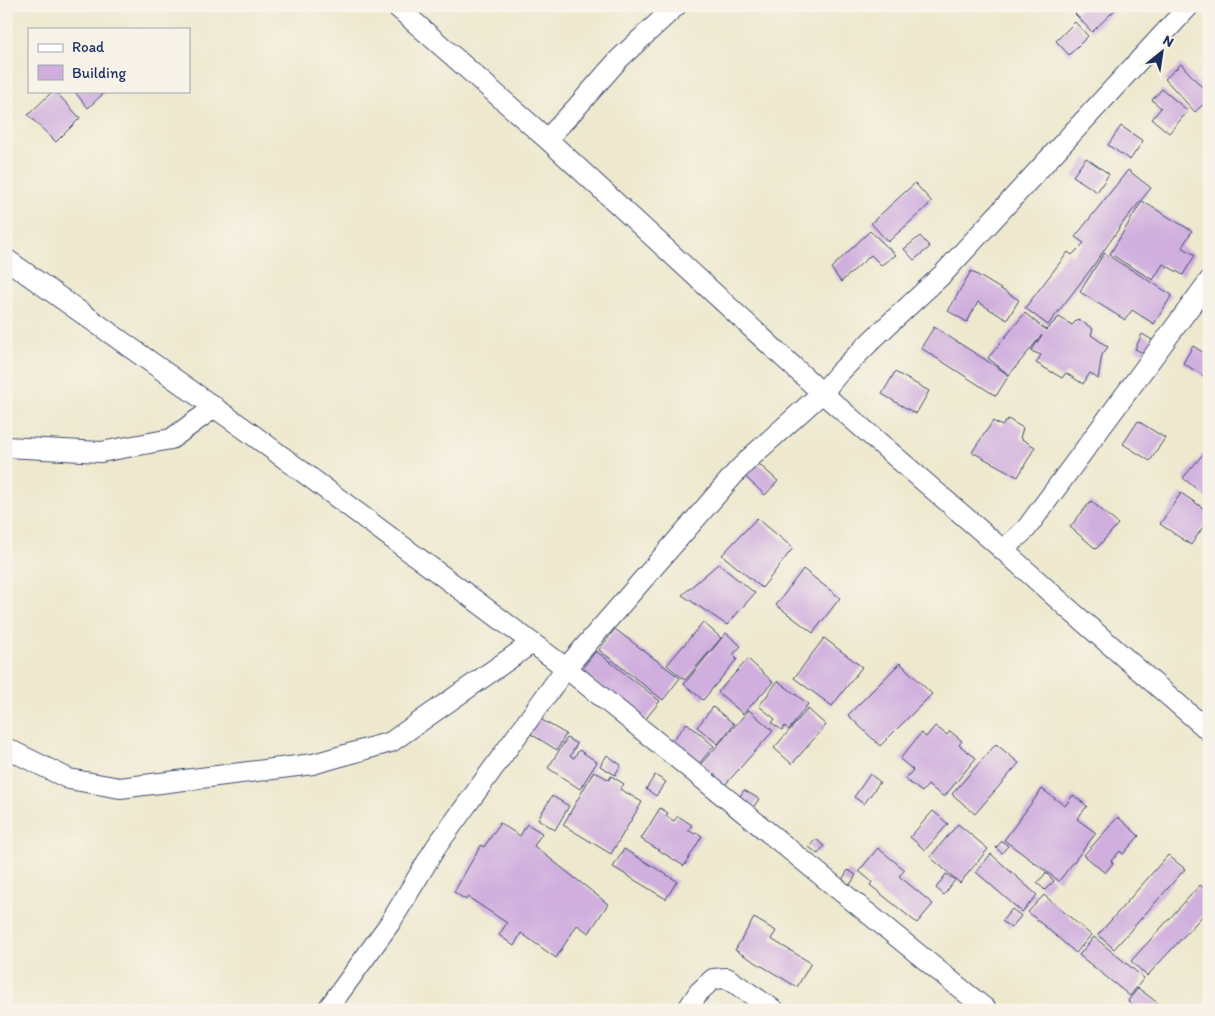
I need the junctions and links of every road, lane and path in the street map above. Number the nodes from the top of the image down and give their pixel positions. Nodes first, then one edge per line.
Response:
1 (396, 6) edge
2 (676, 6) edge
3 (1189, 6) edge
4 (547, 139) junction
5 (6, 259) edge
6 (1209, 281) edge
7 (822, 393) junction
8 (215, 407) junction
9 (6, 447) edge
10 (1003, 550) junction
11 (532, 643) junction
12 (566, 668) junction
13 (1209, 731) edge
14 (6, 748) edge
15 (326, 1010) edge
16 (687, 1010) edge
17 (774, 1010) edge
18 (987, 1010) edge

1 - 4 street
2 - 4 street
3 - 7 street
4 - 7 street
5 - 8 street
6 - 10 street
7 - 10 street
7 - 12 street
8 - 9 street
8 - 11 street
10 - 13 street
11 - 12 street
11 - 14 street
12 - 15 street
12 - 18 street
16 - 17 street

